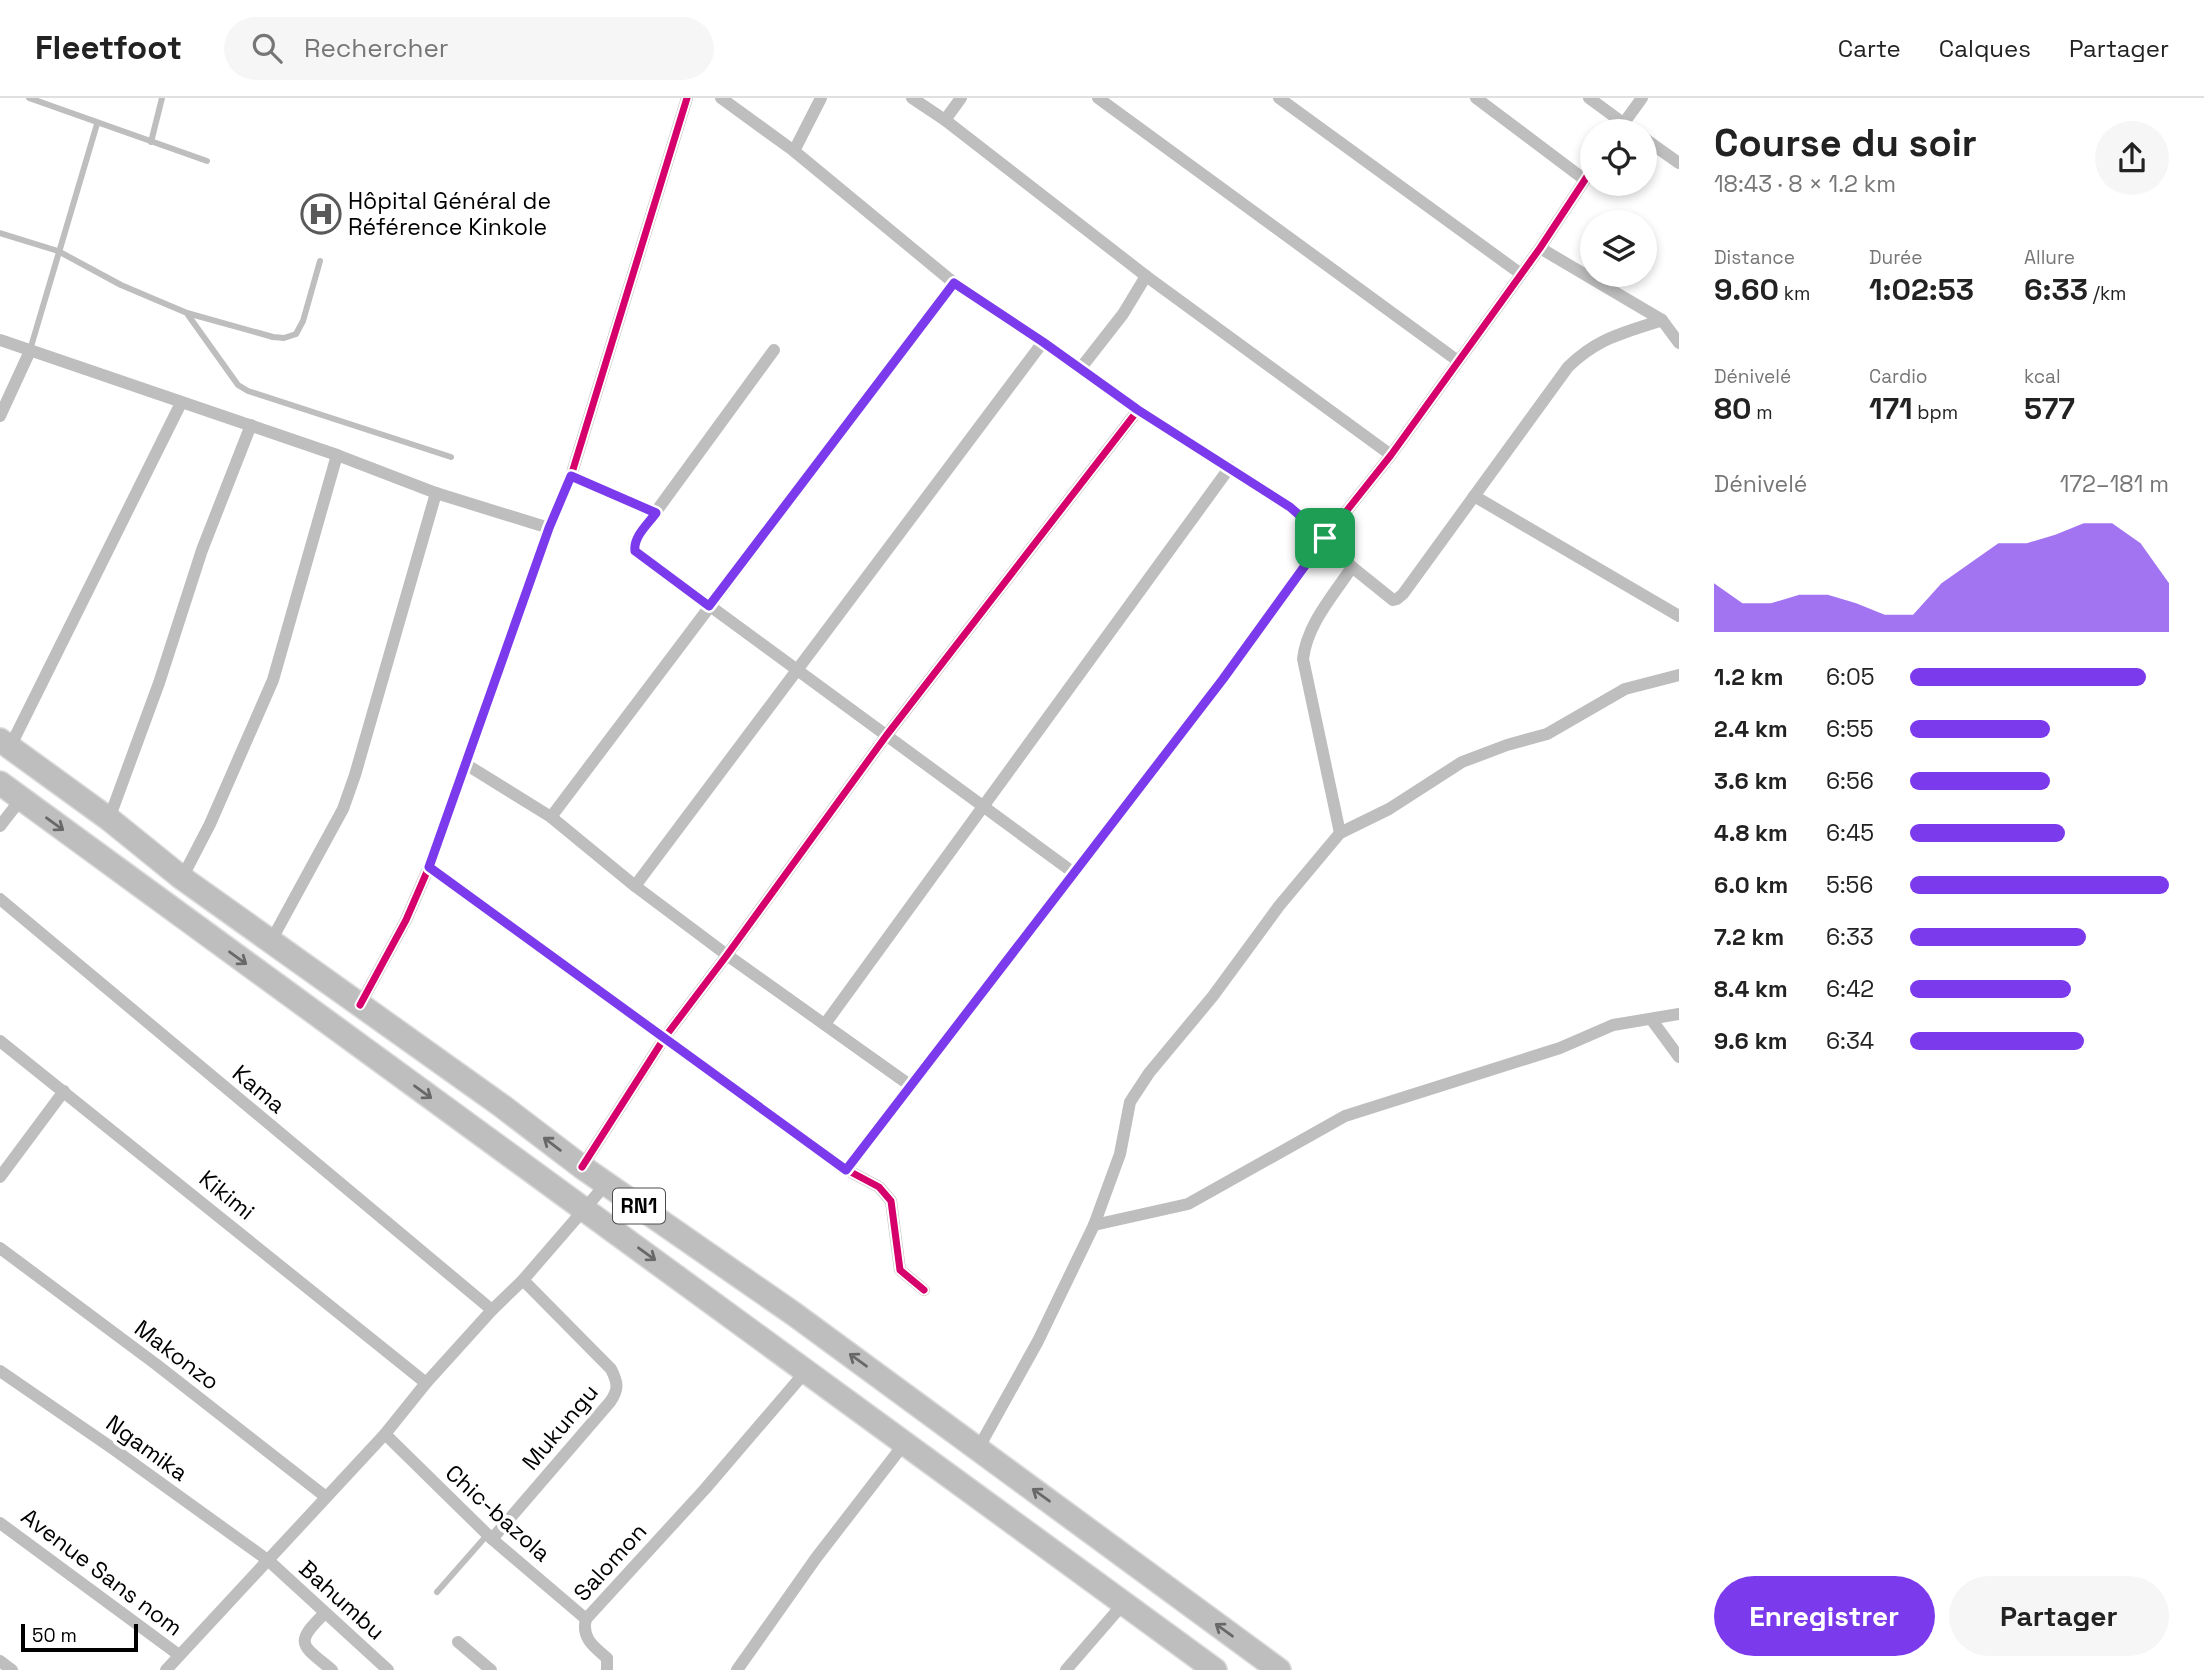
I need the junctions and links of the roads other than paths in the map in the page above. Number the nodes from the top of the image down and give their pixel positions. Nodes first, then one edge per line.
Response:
1 (29, 98) edge
2 (162, 98) edge
3 (687, 98) edge
4 (721, 98) edge
5 (821, 98) edge
6 (912, 98) edge
7 (961, 98) edge
8 (1098, 98) edge
9 (1279, 98) edge
10 (1476, 98) edge
11 (1589, 98) edge
12 (1642, 98) edge
13 (1613, 119) edge
14 (1630, 119) edge
15 (946, 120) junction
16 (97, 124) junction
17 (151, 142) junction
18 (1657, 147) edge
19 (794, 151) junction
20 (207, 161) dead end
21 (1679, 163) edge
22 (1580, 168) edge
23 (1580, 188) edge
24 (0, 233) edge
25 (1540, 248) junction
26 (58, 251) junction
27 (320, 261) dead end
28 (1521, 274) junction
29 (1146, 276) junction
30 (954, 283) junction
31 (187, 313) junction
32 (1662, 320) junction
33 (0, 340) edge
34 (1043, 342) junction
35 (1679, 344) edge
36 (774, 350) dead end
37 (30, 351) junction
38 (1458, 361) junction
39 (1080, 369) junction
40 (181, 403) junction
41 (1138, 410) junction
42 (0, 416) edge
43 (251, 425) junction
44 (337, 455) junction
45 (1391, 455) junction
46 (451, 457) dead end
47 (1230, 467) junction
48 (571, 476) junction
49 (436, 493) junction
50 (1474, 496) junction
51 (656, 513) junction
52 (549, 528) junction
53 (1325, 538) junction
54 (1352, 567) junction
55 (709, 606) junction
56 (1679, 616) edge
57 (796, 670) junction
58 (1679, 675) edge
59 (886, 736) junction
60 (5, 744) edge
61 (467, 765) junction
62 (0, 783) edge
63 (21, 799) junction
64 (982, 806) junction
65 (551, 817) junction
66 (108, 819) junction
67 (0, 826) edge
68 (1340, 833) junction
69 (429, 867) junction
70 (1074, 873) junction
71 (182, 878) junction
72 (635, 886) junction
73 (0, 900) edge
74 (271, 941) junction
75 (727, 955) junction
76 (360, 1005) junction
77 (1679, 1014) edge
78 (1651, 1019) junction
79 (825, 1024) junction
80 (665, 1037) junction
81 (0, 1041) edge
82 (1679, 1057) edge
83 (911, 1086) junction
84 (64, 1091) junction
85 (582, 1167) junction
86 (846, 1170) junction
87 (0, 1177) edge
88 (606, 1184) junction
89 (586, 1209) junction
90 (1094, 1225) junction
91 (0, 1248) edge
92 (523, 1280) junction
93 (924, 1290) dead end
94 (492, 1310) junction
95 (0, 1371) edge
96 (806, 1371) junction
97 (426, 1383) junction
98 (385, 1434) junction
99 (904, 1444) junction
100 (978, 1449) junction
101 (326, 1497) junction
102 (0, 1523) edge
103 (490, 1536) junction
104 (269, 1561) junction
105 (437, 1592) dead end
106 (1124, 1604) junction
107 (324, 1614) junction
108 (586, 1619) junction
109 (458, 1642) dead end
110 (179, 1656) junction
111 (166, 1670) edge
112 (332, 1670) edge
113 (388, 1670) edge
114 (491, 1670) edge
115 (607, 1670) edge
116 (737, 1670) edge
117 (1066, 1670) edge
118 (1214, 1670) edge
119 (1279, 1670) edge

1 - 16 lane
2 - 17 lane
3 - 48 street
4 - 19 street
5 - 19 street
6 - 15 street
7 - 15 street
8 - 38 street
9 - 28 street
10 - 22 street
11 - 13 street
12 - 14 street
15 - 29 street
16 - 17 lane
16 - 26 lane
17 - 20 lane
18 - 21 street
19 - 30 street
23 - 25 street
24 - 26 lane
25 - 28 street
25 - 32 street
26 - 31 lane
26 - 37 lane
27 - 31 lane
28 - 38 street
29 - 39 street
29 - 45 street
30 - 34 street
30 - 55 street
31 - 46 lane
32 - 35 street
32 - 50 street
33 - 37 street
34 - 39 street
34 - 57 street
36 - 51 street
37 - 40 street
37 - 42 street
38 - 45 street
39 - 41 street
40 - 43 street
40 - 60 street
41 - 47 street
41 - 59 street
43 - 44 street
43 - 66 street
44 - 49 street
44 - 71 street
45 - 53 street
47 - 53 street
47 - 64 street
48 - 51 street
48 - 52 street
49 - 52 street
49 - 74 street
50 - 54 street
50 - 56 street
51 - 55 street
52 - 61 street
53 - 54 street
53 - 70 street
54 - 68 street
55 - 57 street
55 - 65 street
57 - 59 street
57 - 72 street
58 - 68 street
59 - 64 street
59 - 75 street
60 - 66 highway, RN1
61 - 65 street
61 - 69 street
62 - 63 highway, RN1
63 - 67 street
63 -> 89 highway, RN1
64 - 70 street
64 - 79 street
65 - 72 street
66 - 71 highway, RN1
68 - 90 street
69 - 76 street
69 - 80 street
70 - 83 street
71 - 74 highway, RN1
72 - 75 street
73 - 94 street, Kama
74 - 76 highway, RN1
75 - 79 street
75 - 80 street
85 -> 76 highway, RN1
77 - 78 street
78 - 82 street
78 - 90 street
79 - 83 street
80 - 85 street
80 - 86 street
81 - 84 street, Kikimi
83 - 86 street
84 - 87 street
84 - 97 street, Kikimi
85 - 88 highway, RN1
86 - 93 street
88 - 89 street
100 -> 88 highway, RN1
89 - 92 street
89 -> 96 highway, RN1
90 - 100 street
91 - 101 street, Makonzo
92 - 94 street
92 - 103 street, Mukungu
94 - 97 street
95 - 104 street, Ngamika
96 - 99 highway, RN1
96 - 108 street, Salomon
97 - 98 street
98 - 101 street
98 - 103 street, Chic-bazola
99 - 106 highway, RN1
99 - 116 street
119 -> 100 highway, RN1
101 - 104 street
102 - 110 street, Avenue Sans nom
103 - 105 lane
103 - 108 street, Chic-bazola
104 - 107 street, Bahumbu
104 - 110 street
106 - 117 street
106 - 118 highway, RN1
107 - 112 street
107 - 113 street, Bahumbu
108 - 115 street, Salomon
109 - 114 street
110 - 111 street

